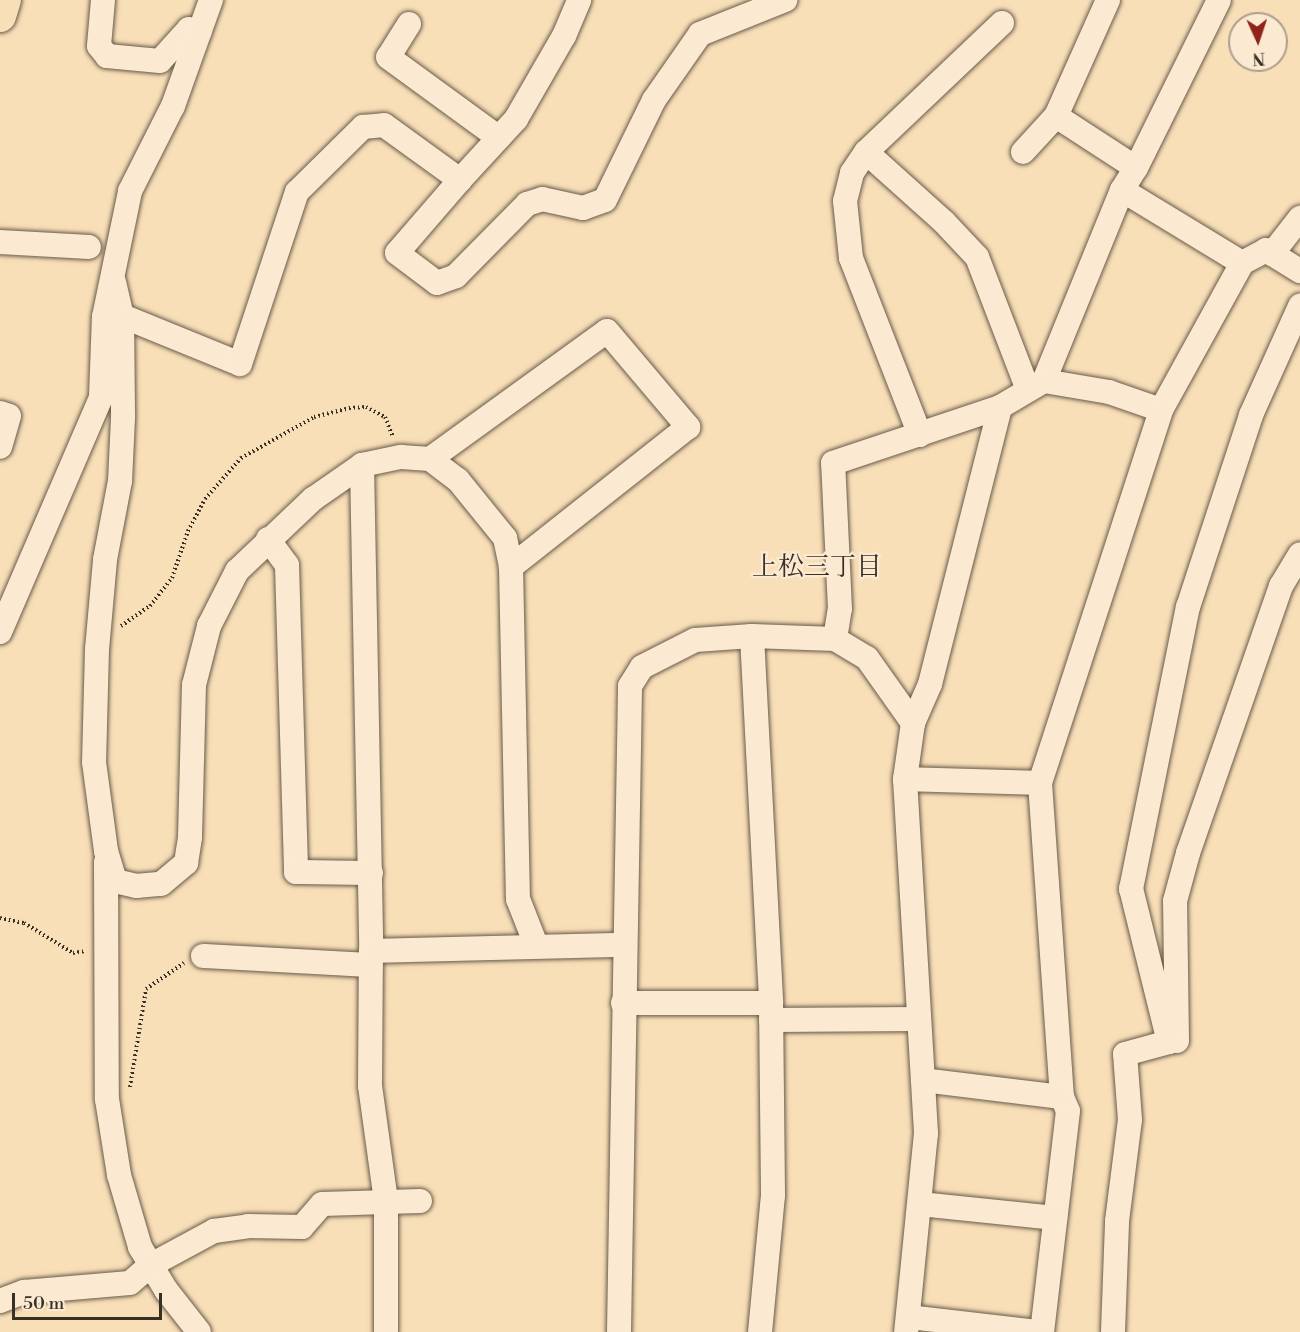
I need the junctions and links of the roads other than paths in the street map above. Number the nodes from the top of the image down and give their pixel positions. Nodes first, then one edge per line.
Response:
1 (5, 0) edge
2 (102, 0) edge
3 (108, 0) edge
4 (211, 0) edge
5 (579, 0) edge
6 (785, 0) edge
7 (1108, 0) edge
8 (1219, 0) edge
9 (0, 16) edge
10 (1002, 23) dead end
11 (409, 24) dead end
12 (200, 32) junction
13 (1056, 116) junction
14 (498, 138) junction
15 (866, 152) junction
16 (1023, 152) dead end
17 (1136, 168) junction
18 (460, 180) junction
19 (1122, 190) junction
20 (1300, 218) edge
21 (0, 242) edge
22 (89, 247) dead end
23 (1272, 254) junction
24 (1242, 263) junction
25 (1300, 271) edge
26 (114, 282) junction
27 (1300, 306) edge
28 (122, 316) junction
29 (1036, 386) junction
30 (1000, 407) junction
31 (1161, 410) junction
32 (0, 413) edge
33 (920, 435) junction
34 (0, 447) edge
35 (430, 459) junction
36 (362, 465) junction
37 (268, 539) junction
38 (1300, 554) edge
39 (511, 567) junction
40 (0, 632) edge
41 (752, 636) junction
42 (835, 639) junction
43 (912, 723) junction
44 (906, 779) junction
45 (1040, 783) junction
46 (106, 851) junction
47 (370, 873) junction
48 (536, 945) junction
49 (623, 945) junction
50 (203, 956) road end
51 (371, 958) junction
52 (623, 1003) junction
53 (771, 1012) junction
54 (919, 1019) junction
55 (1169, 1042) junction
56 (923, 1080) junction
57 (1062, 1097) junction
58 (386, 1201) junction
59 (420, 1201) dead end
60 (920, 1204) junction
61 (1055, 1218) junction
62 (151, 1265) junction
63 (0, 1301) edge
64 (907, 1324) edge
65 (999, 1330) edge
66 (199, 1332) edge
67 (386, 1332) edge
68 (619, 1332) edge
69 (760, 1332) edge
70 (1038, 1332) edge
71 (1042, 1332) edge
72 (1113, 1332) edge

1 - 9 main road
2 - 3 street
2 - 12 street
4 - 12 street
5 - 14 street
6 - 18 street
7 - 13 street
8 - 17 street
10 - 15 street
11 - 14 street
12 - 26 street
13 - 16 street
13 - 17 street
14 - 18 street
15 - 29 street
15 - 33 street
17 - 19 street
18 - 28 street
19 - 24 street
19 - 29 street
20 - 23 street
21 - 22 street
23 - 24 street
23 - 25 street
24 - 31 street
26 - 28 street
26 - 40 street
27 - 55 street
28 - 46 street
29 - 30 street
29 - 31 street
30 - 33 street
30 - 43 street
31 - 45 street
32 - 34 street
33 - 42 street
35 - 36 street
35 - 39 street
35 - 39 street
36 - 37 street
36 - 47 street
37 - 46 street
37 - 47 street
38 - 55 street
39 - 48 street
41 - 42 street
41 - 49 street
41 - 53 street
42 - 43 street
43 - 44 street
44 - 45 street
44 - 54 street
45 - 57 street
46 - 62 street
47 - 51 street
48 - 49 street
48 - 51 street
49 - 52 street
50 - 51 street
51 - 58 street
52 - 53 street
52 - 68 street
53 - 54 street
53 - 69 street
54 - 56 street
55 - 72 street
56 - 57 street
56 - 60 street
57 - 61 street
58 - 59 street
58 - 62 street
58 - 67 street
60 - 61 street
60 - 64 street
61 - 71 street
62 - 63 street
62 - 66 street
64 - 65 street
65 - 70 street

